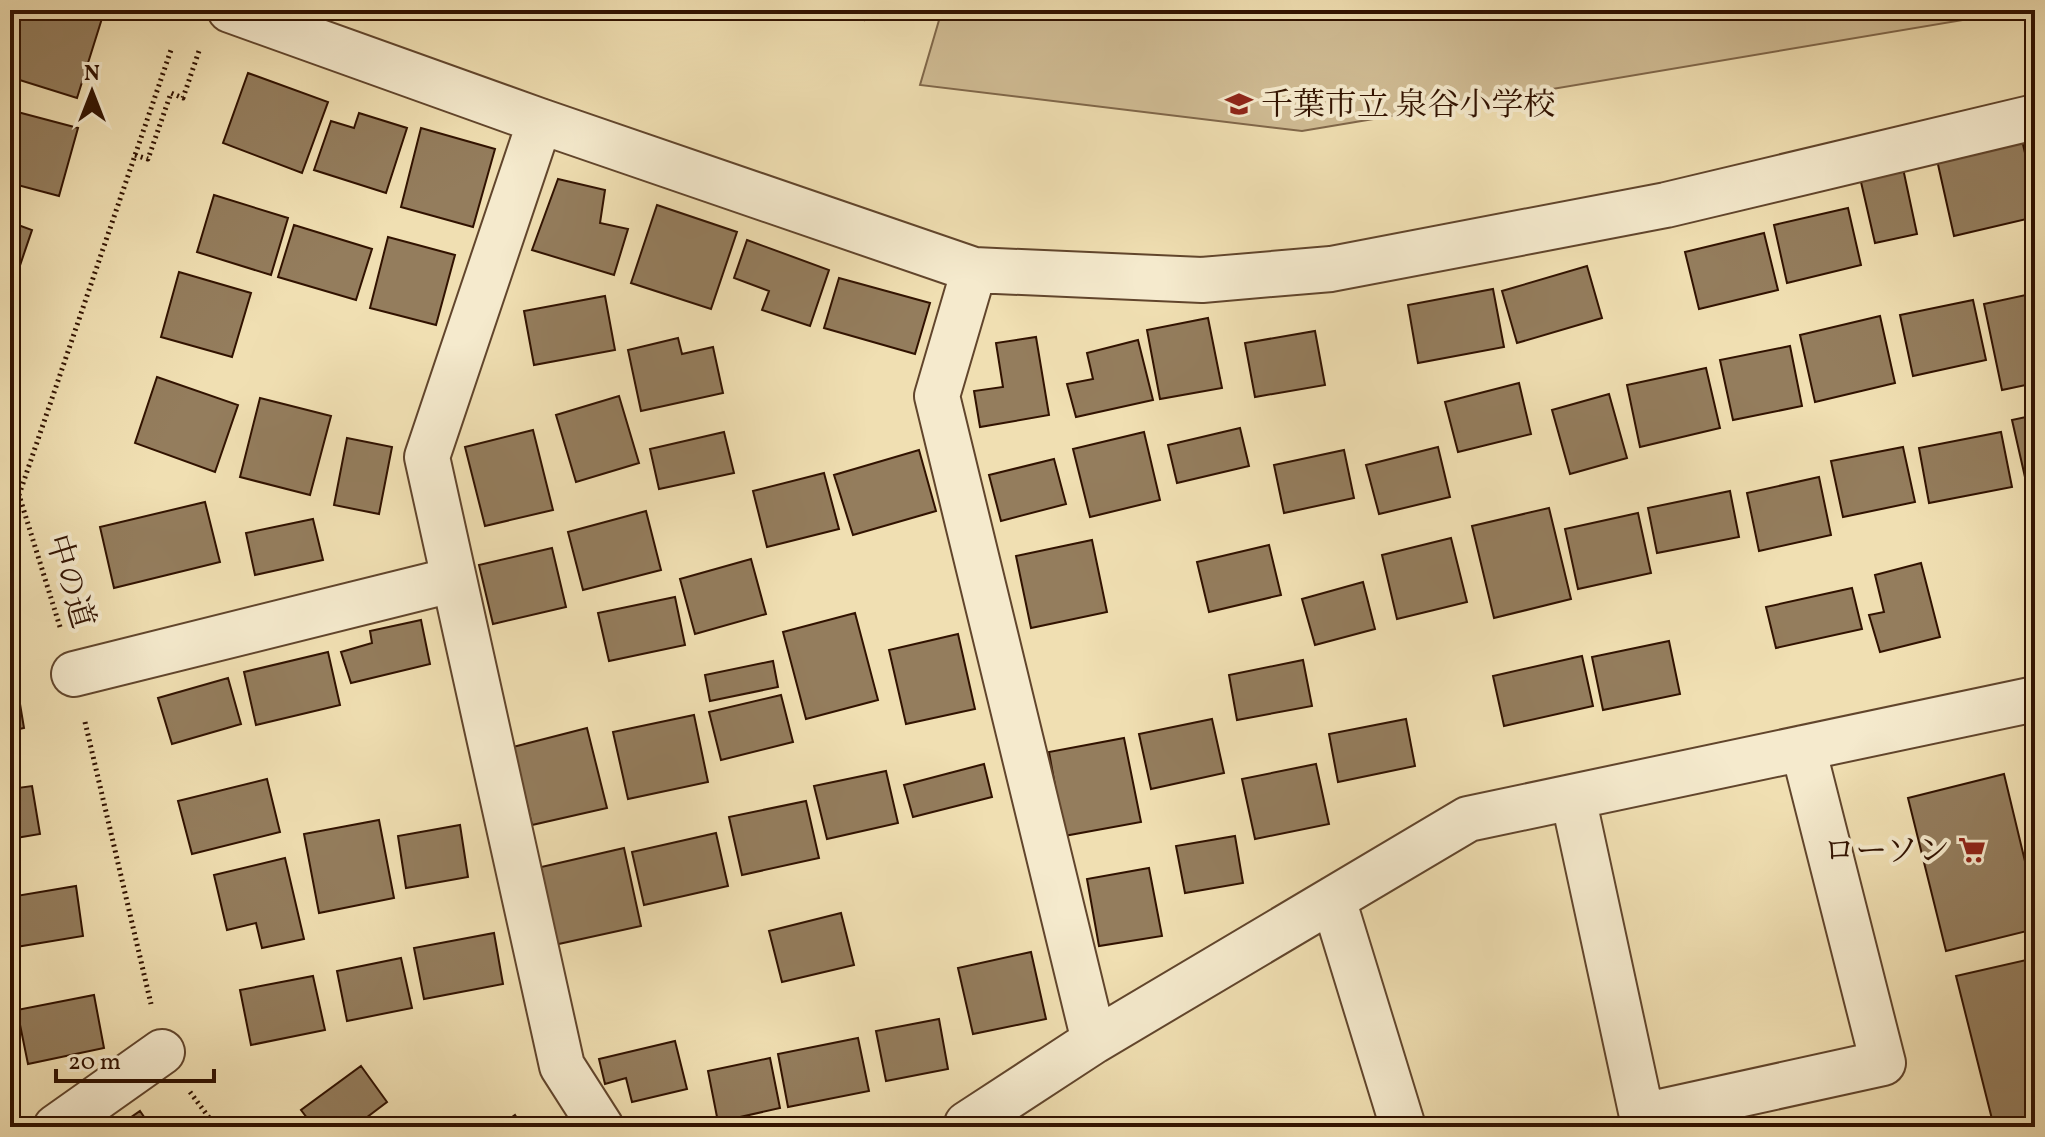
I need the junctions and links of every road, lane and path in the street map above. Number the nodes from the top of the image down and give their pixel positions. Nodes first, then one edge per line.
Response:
1 (217, 25) edge
2 (172, 47) dead end
3 (2035, 117) edge
4 (540, 121) junction
5 (135, 155) junction
6 (974, 270) junction
7 (452, 580) junction
8 (74, 674) junction
9 (2035, 699) edge
10 (1803, 748) junction
11 (1573, 797) junction
12 (1333, 899) junction
13 (1094, 1041) junction
14 (162, 1052) junction
15 (963, 1126) edge
16 (56, 1127) edge
17 (216, 1127) edge
18 (601, 1127) edge
19 (1403, 1127) edge

1 - 4 street
1 - 5 path
2 - 5 path, 中の道
3 - 6 street
4 - 6 street
4 - 7 street
5 - 8 path, 中の道
6 - 13 street
7 - 8 street
7 - 18 street
8 - 14 path, 中の道
9 - 10 street
10 - 11 street
10 - 11 street
11 - 12 street
12 - 13 street
12 - 19 street
13 - 15 street
14 - 16 street
14 - 17 path, 中の道

